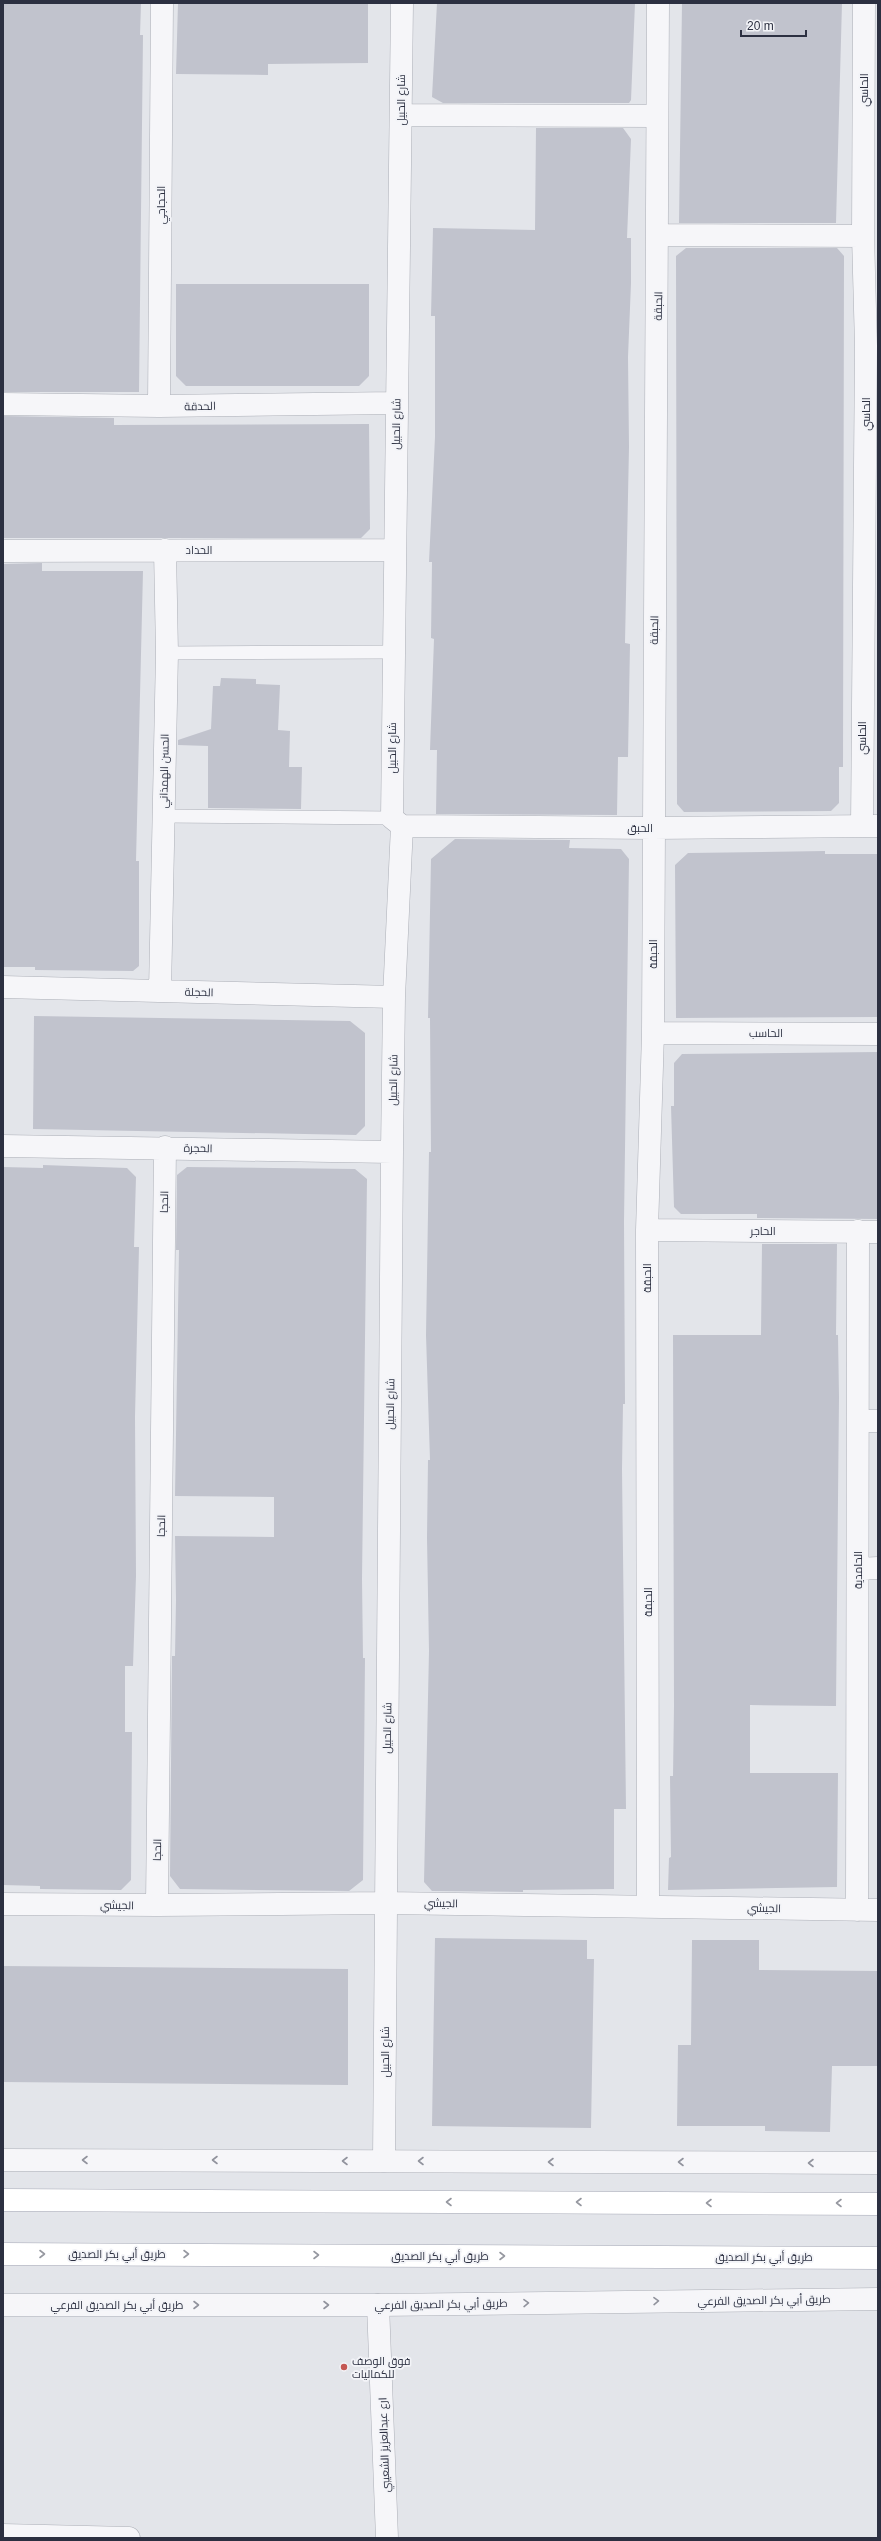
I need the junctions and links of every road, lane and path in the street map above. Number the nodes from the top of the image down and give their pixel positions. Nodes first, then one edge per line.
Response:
1 (162, 3) edge
2 (402, 3) edge
3 (658, 3) edge
4 (864, 3) edge
5 (401, 115) junction
6 (657, 116) junction
7 (658, 235) junction
8 (863, 236) junction
9 (872, 346) edge
10 (396, 403) junction
11 (3, 404) edge
12 (159, 406) junction
13 (165, 550) junction
14 (395, 550) junction
15 (3, 551) edge
16 (872, 555) edge
17 (393, 652) junction
18 (167, 653) junction
19 (870, 694) edge
20 (163, 816) junction
21 (397, 822) junction
22 (870, 826) edge
23 (653, 828) junction
24 (3, 988) edge
25 (160, 991) junction
26 (394, 997) junction
27 (653, 1032) junction
28 (878, 1034) edge
29 (3, 1146) edge
30 (165, 1147) junction
31 (392, 1152) junction
32 (647, 1230) junction
33 (868, 1231) edge
34 (868, 1421) edge
35 (868, 1568) edge
36 (385, 1903) junction
37 (3, 1904) edge
38 (157, 1905) junction
39 (648, 1905) junction
40 (857, 1910) junction
41 (878, 1910) edge
42 (3, 2160) edge
43 (384, 2161) junction
44 (878, 2163) edge
45 (3, 2200) edge
46 (878, 2204) edge
47 (3, 2254) edge
48 (878, 2258) edge
49 (878, 2299) edge
50 (3, 2305) edge
51 (378, 2305) junction
52 (3, 2535) edge
53 (129, 2538) edge
54 (388, 2538) edge

1 - 12 street, الحجاجي
2 - 5 street, شارع الحبيل
3 - 6 street, الحبقة
4 - 8 street, الحاسي
5 - 6 street
5 - 10 street, شارع الحبيل
6 - 7 street, الحبقة
7 - 8 street
7 - 23 street, الحبقة
8 - 9 street, الحاسي
9 - 16 street, الحاسي
10 - 12 street, الحدقة
10 - 14 street, شارع الحبيل
11 - 12 street, الحدقة
13 - 14 street, الحداد
13 - 15 street, الحداد
13 - 18 street, الحسن الهمذاني
14 - 17 street, شارع الحبيل
16 - 19 street, الحاسي
17 - 18 lane
17 - 21 street, شارع الحبيل
18 - 20 street, الحسن الهمذاني
19 - 22 street, الحاسي
20 - 21 lane
20 - 25 street, الحسن الهمذاني
21 - 23 street, الحبق
21 - 26 street, شارع الحبيل
22 - 23 street, الحبق
23 - 27 street, الحبقة
24 - 25 street, الحجلة
25 - 26 street, الحجلة
26 - 31 street, شارع الحبيل
27 - 28 street, الحاسب
27 - 32 street, الحبقة
29 - 30 street, الحجرة
30 - 31 street, الحجرة
30 - 38 street, الحجا
31 - 36 street, شارع الحبيل
32 - 33 street, الحاجر
32 - 39 street, الحبقة
33 - 34 street, الحامدية
34 - 35 street, الحامدية
35 - 40 street, الحامدية
36 - 38 street, الجيشي
36 - 39 street, الجيشي
36 - 43 street, شارع الحبيل
37 - 38 street, الجيشي
39 - 40 street, الجيشي
40 - 41 street, الجيشي
43 -> 42 street
44 -> 43 street
46 -> 45 main road
47 -> 48 main road, طريق أبي بكر الصديق
51 -> 49 street, طريق أبي بكر الصديق الفرعي
50 -> 51 street, طريق أبي بكر الصديق الفرعي
51 - 54 street, ارع عبدالعزيز الشعيبي
52 - 53 street

